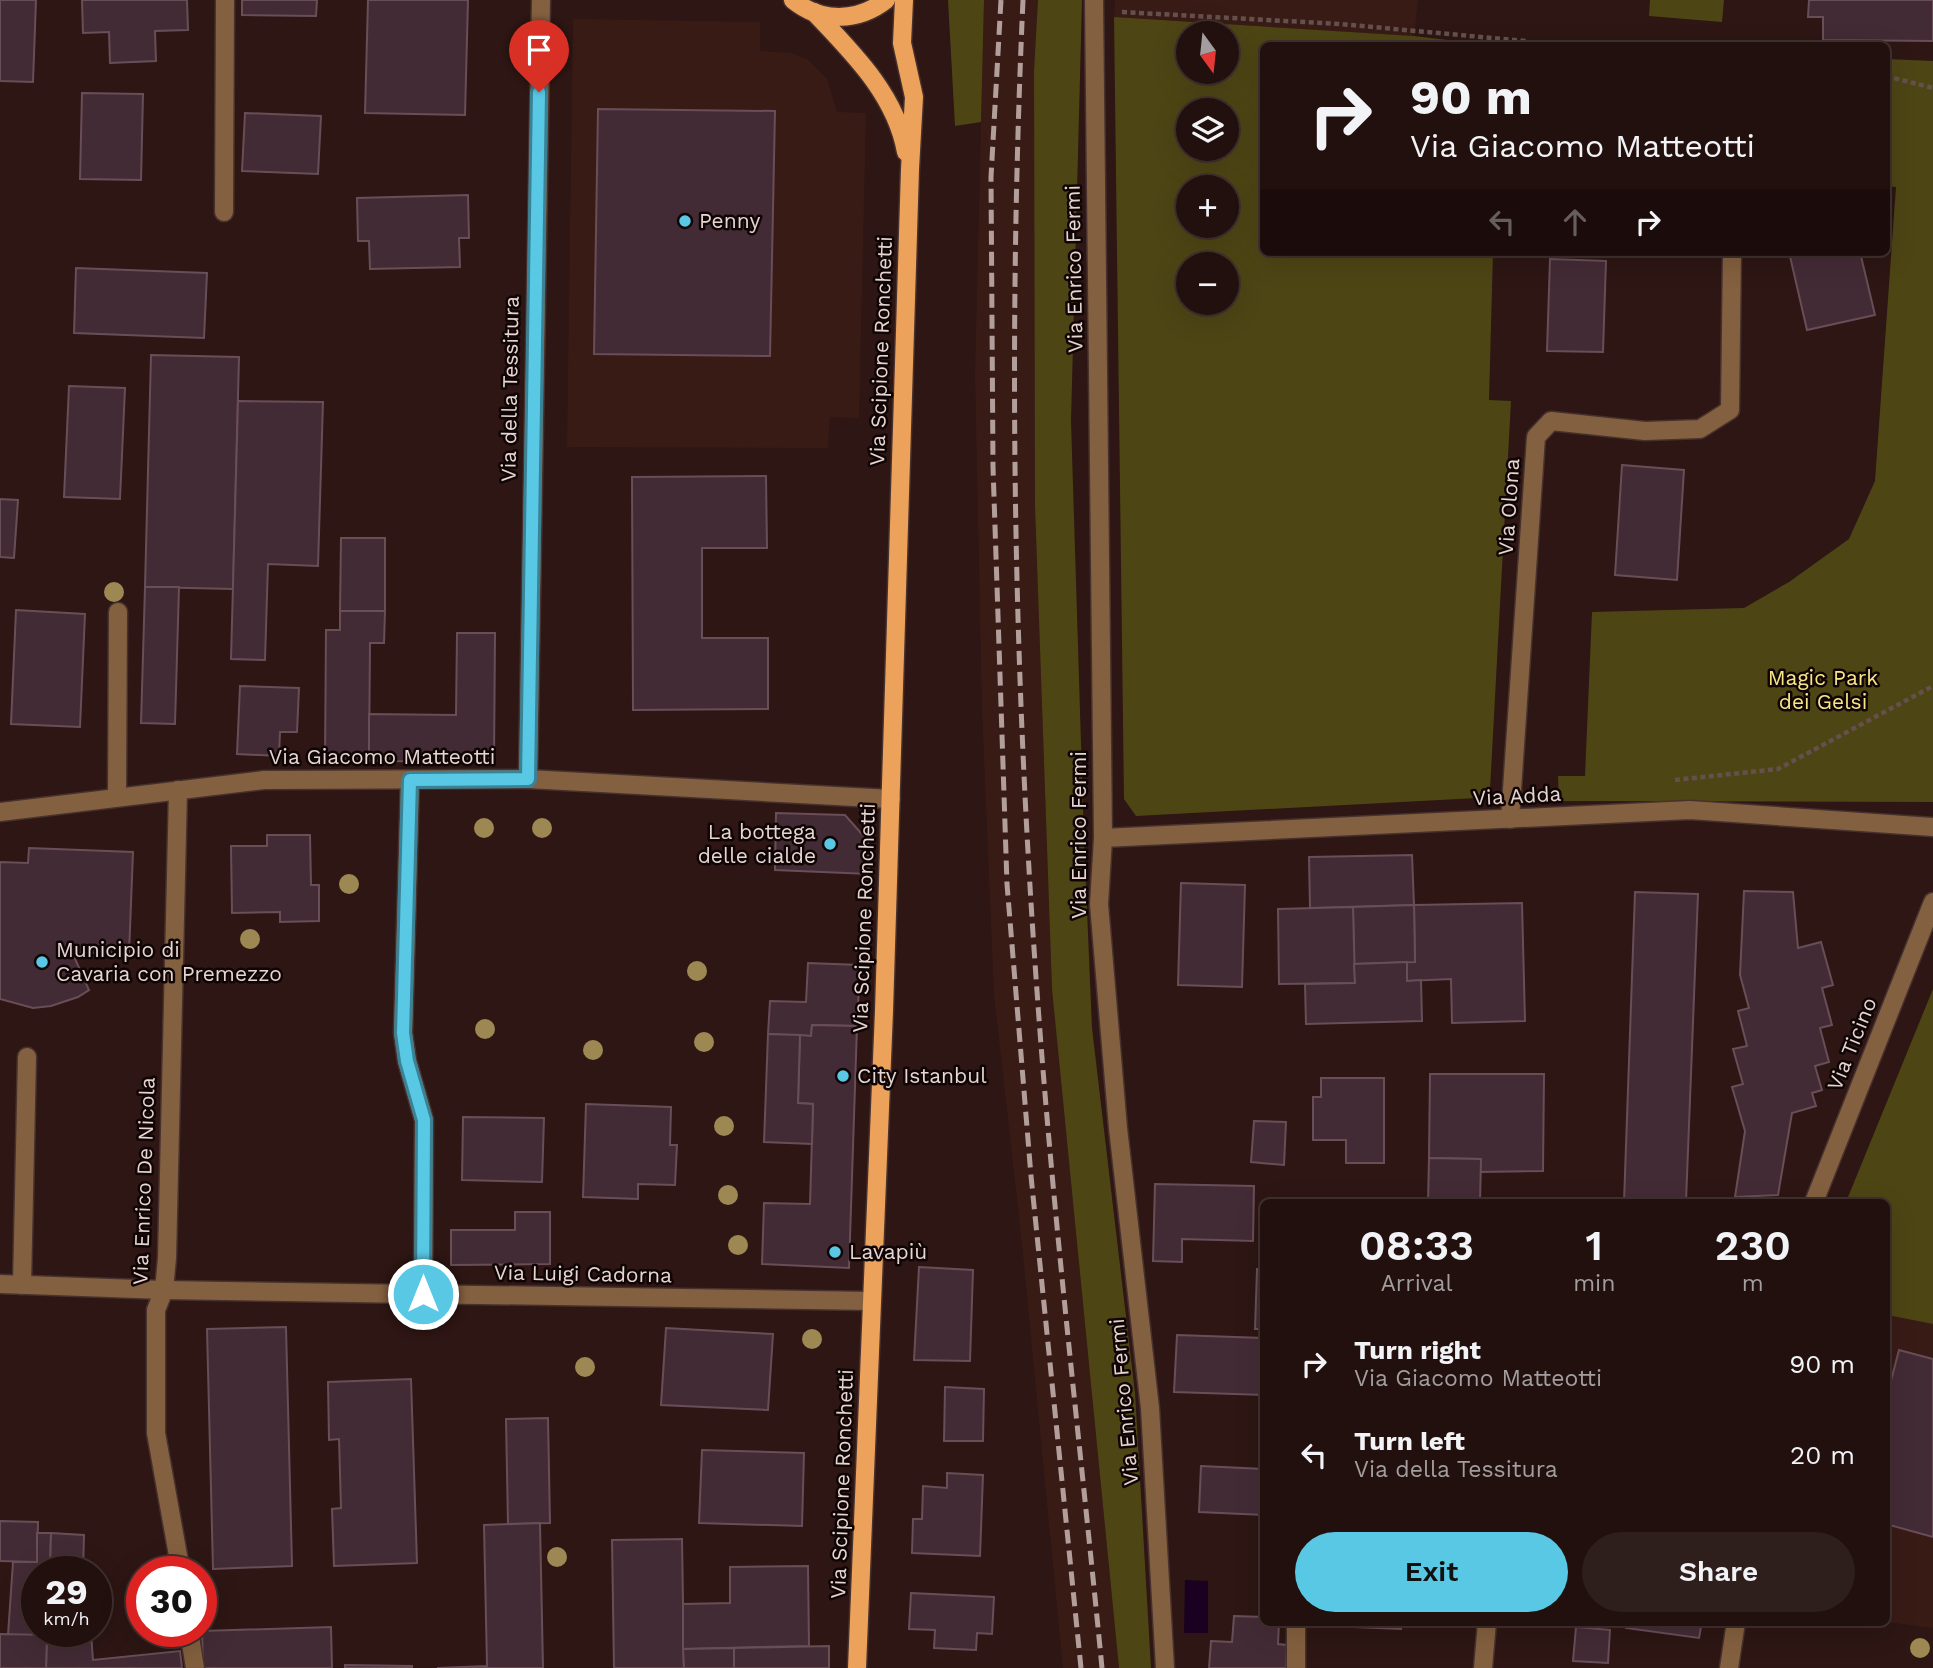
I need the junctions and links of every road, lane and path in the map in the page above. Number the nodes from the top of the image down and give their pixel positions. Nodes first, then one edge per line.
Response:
1 (225, 0) edge
2 (541, 0) edge
3 (793, 0) edge
4 (886, 0) edge
5 (904, 0) edge
6 (1094, 5) edge
7 (814, 12) junction
8 (1529, 42) edge
9 (1890, 77) edge
10 (1933, 88) edge
11 (910, 169) junction
12 (224, 212) dead end
13 (1732, 256) edge
14 (118, 612) dead end
15 (1933, 686) edge
16 (528, 779) junction
17 (410, 780) junction
18 (1674, 780) dead end
19 (178, 790) junction
20 (117, 797) junction
21 (891, 799) junction
22 (0, 812) edge
23 (1510, 819) junction
24 (1933, 827) edge
25 (1103, 838) junction
26 (1933, 902) edge
27 (27, 1057) dead end
28 (1815, 1199) edge
29 (0, 1284) edge
30 (22, 1285) junction
31 (164, 1290) junction
32 (423, 1294) junction
33 (872, 1301) junction
34 (178, 1556) edge
35 (1296, 1626) edge
36 (1487, 1626) edge
37 (1735, 1626) edge
38 (192, 1647) edge
39 (195, 1668) edge
40 (857, 1668) edge
41 (1165, 1668) edge
42 (1296, 1668) edge
43 (1483, 1668) edge
44 (1729, 1668) edge

1 - 12 street
2 - 16 street, Via della Tessitura
3 - 7 main road
4 - 7 main road
5 - 11 main road, Via Scipione Ronchetti
6 - 8 path
6 - 25 street, Via Enrico Fermi
7 - 11 main road, Via Scipione Ronchetti
9 - 10 path
11 - 21 main road, Via Scipione Ronchetti
13 - 23 street, Via Olona
14 - 20 street
15 - 18 path
16 - 17 street, Via Giacomo Matteotti
16 - 21 street, Via Giacomo Matteotti
17 - 19 street, Via Giacomo Matteotti
17 - 32 street
19 - 20 street, Via Giacomo Matteotti
19 - 31 street, Via Enrico De Nicola
20 - 22 street, Via Giacomo Matteotti
21 - 33 main road, Via Scipione Ronchetti
23 - 24 street, Via Adda
23 - 25 street, Via Adda
25 - 41 street, Via Enrico Fermi
26 - 28 street, Via Ticino
27 - 30 street
29 - 30 street, Via Luigi Cadorna
30 - 31 street, Via Luigi Cadorna
31 - 32 street, Via Luigi Cadorna
31 - 34 street, Via Enrico De Nicola
32 - 33 street, Via Luigi Cadorna
33 - 40 main road, Via Scipione Ronchetti
35 - 42 street
36 - 43 street
37 - 44 street
38 - 39 street

